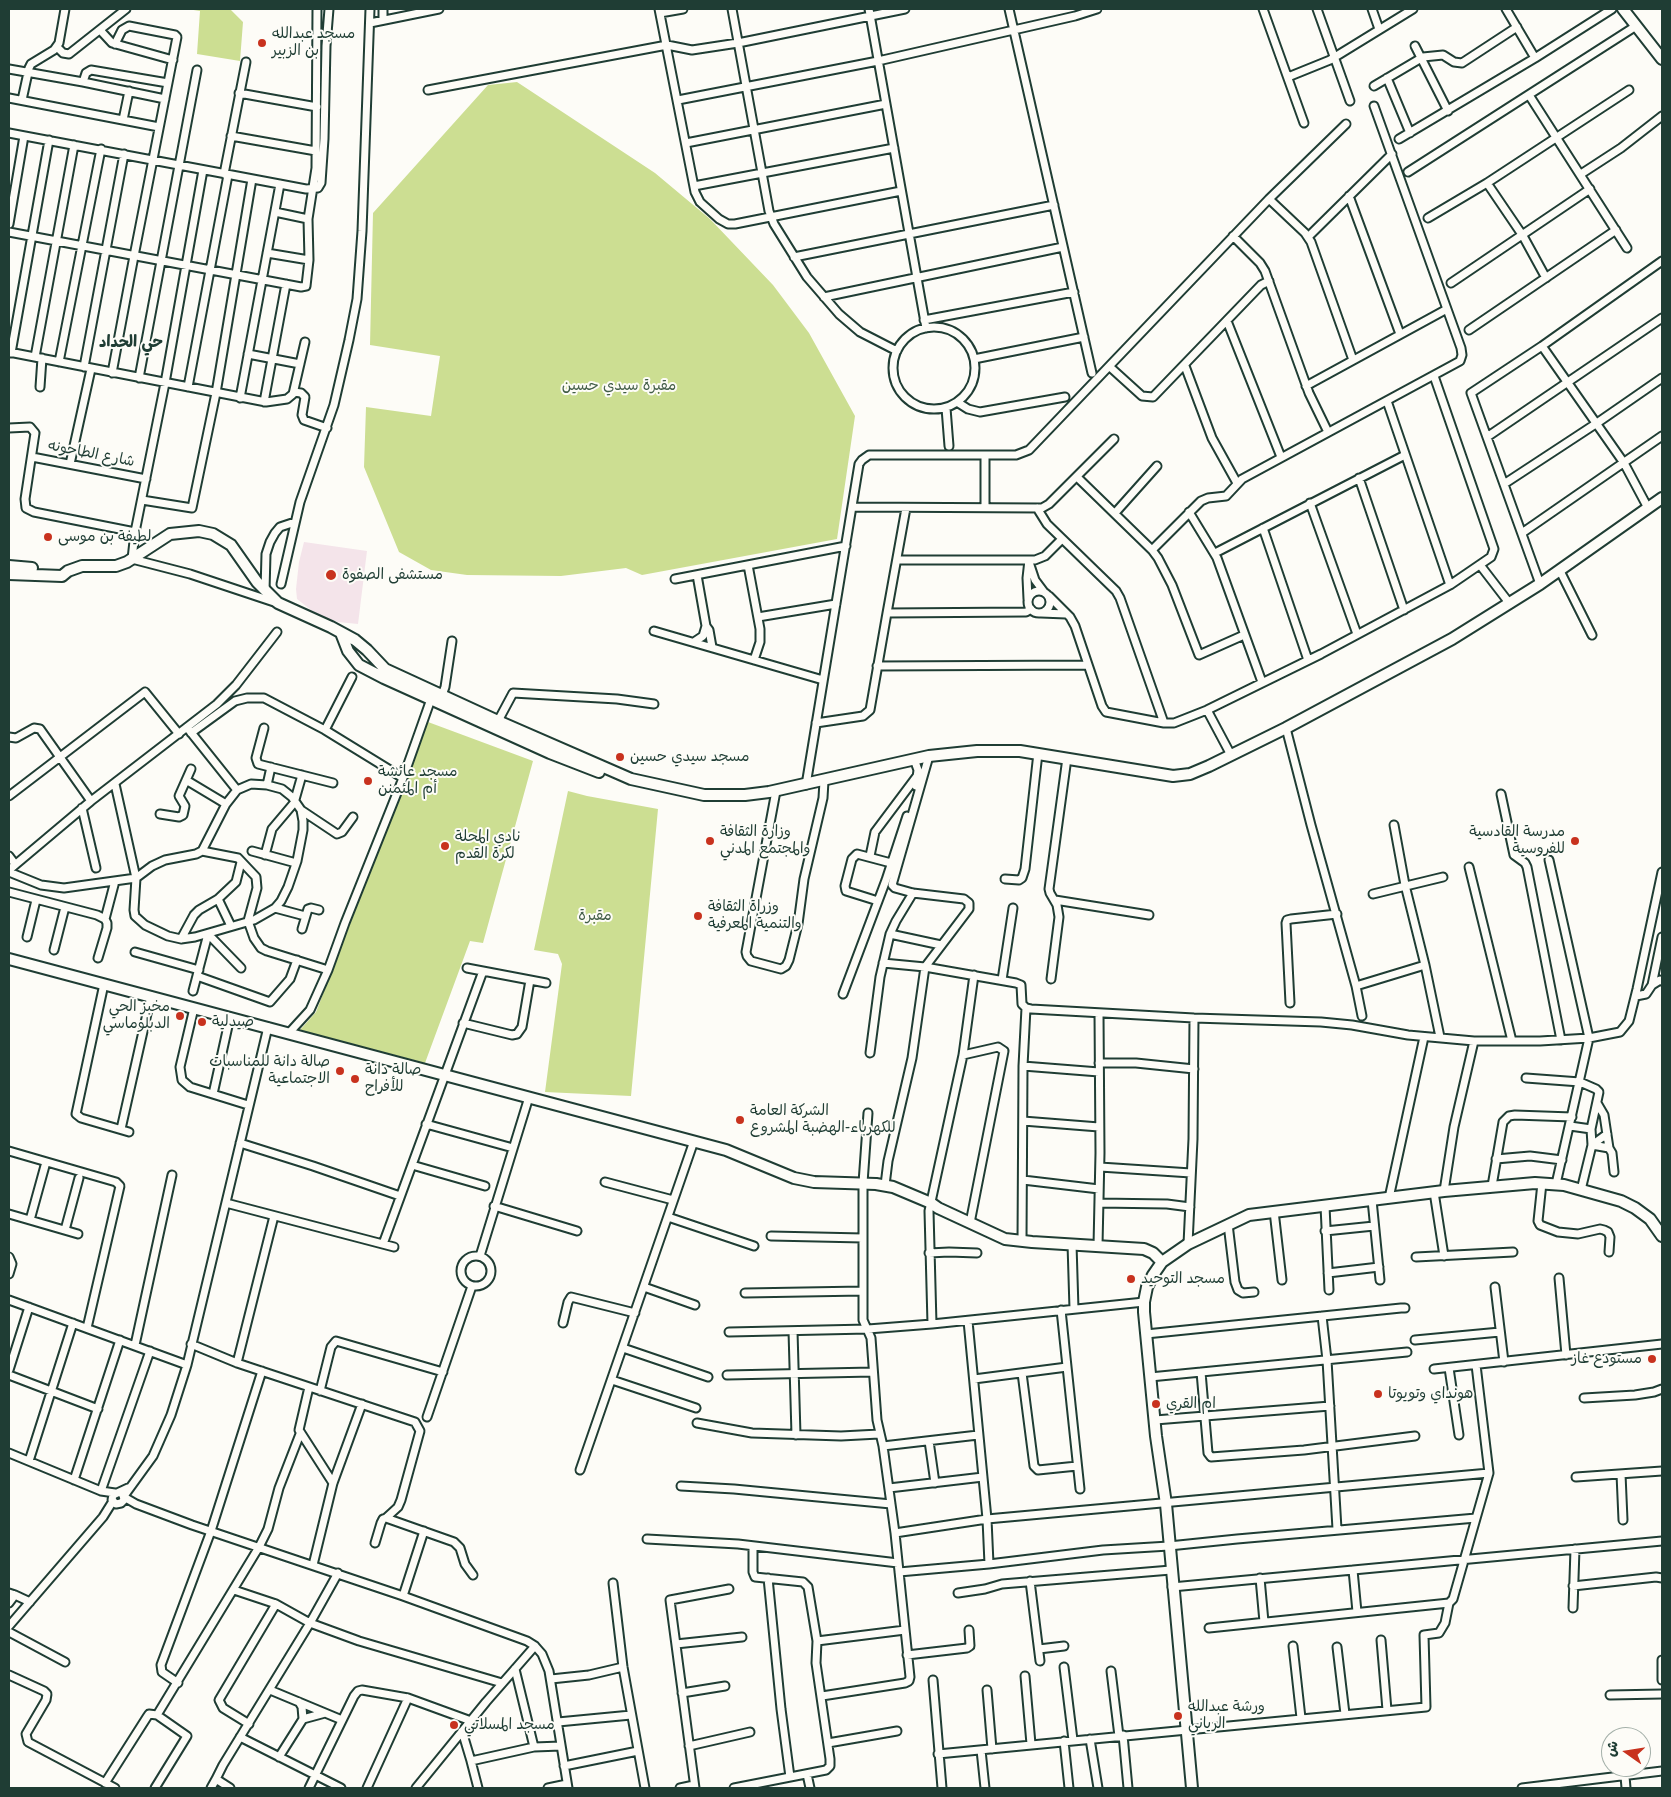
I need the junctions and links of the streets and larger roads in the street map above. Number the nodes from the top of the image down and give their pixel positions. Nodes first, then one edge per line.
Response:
1 (63, 9) edge
2 (126, 9) edge
3 (317, 9) edge
4 (329, 9) edge
5 (370, 9) edge
6 (383, 9) edge
7 (440, 9) edge
8 (683, 9) edge
9 (732, 9) edge
10 (905, 9) edge
11 (1008, 9) edge
12 (1097, 9) edge
13 (1263, 9) edge
14 (1317, 9) edge
15 (1372, 9) edge
16 (1413, 9) edge
17 (1506, 9) edge
18 (1612, 9) edge
19 (1623, 9) edge
20 (659, 11) edge
21 (870, 12) edge
22 (383, 20) junction
23 (370, 23) junction
24 (1636, 26) junction
25 (1517, 27) junction
26 (1380, 29) junction
27 (100, 30) junction
28 (1013, 31) junction
29 (738, 43) junction
30 (115, 44) junction
31 (666, 46) junction
32 (1415, 46) dead end
33 (57, 47) junction
34 (1334, 57) junction
35 (1421, 58) junction
36 (1535, 58) junction
37 (1662, 59) edge
38 (173, 60) junction
39 (878, 61) junction
40 (246, 62) dead end
41 (9, 69) edge
42 (197, 70) dead end
43 (28, 72) junction
44 (1288, 77) junction
45 (1387, 78) junction
46 (83, 82) junction
47 (168, 83) junction
48 (1374, 86) dead end
49 (746, 87) junction
50 (428, 90) dead end
51 (1629, 90) dead end
52 (129, 91) junction
53 (239, 93) junction
54 (1529, 95) junction
55 (9, 98) edge
56 (165, 99) junction
57 (22, 100) junction
58 (678, 100) junction
59 (1350, 101) dead end
60 (886, 104) junction
61 (1374, 106) dead end
62 (317, 107) junction
63 (1448, 111) junction
64 (1662, 116) edge
65 (123, 120) junction
66 (1304, 123) dead end
67 (1346, 124) dead end
68 (159, 127) junction
69 (754, 130) junction
70 (9, 133) edge
71 (1410, 133) junction
72 (24, 136) junction
73 (231, 136) junction
74 (1557, 137) junction
75 (1399, 139) dead end
76 (49, 140) junction
77 (686, 143) junction
78 (74, 145) junction
79 (894, 148) junction
80 (101, 149) junction
81 (316, 151) junction
82 (124, 154) junction
83 (1392, 154) junction
84 (153, 161) junction
85 (178, 165) junction
86 (203, 170) junction
87 (1408, 172) dead end
88 (226, 174) junction
89 (762, 174) junction
90 (1581, 174) junction
91 (252, 179) junction
92 (1487, 183) junction
93 (280, 184) junction
94 (694, 186) junction
95 (1590, 189) junction
96 (314, 190) junction
97 (901, 191) junction
98 (1349, 196) junction
99 (1269, 199) junction
100 (1054, 205) junction
101 (275, 212) junction
102 (771, 217) junction
103 (1428, 218) dead end
104 (308, 219) junction
105 (9, 224) edge
106 (1616, 230) junction
107 (9, 232) edge
108 (909, 234) junction
109 (31, 236) junction
110 (1233, 236) junction
111 (1523, 236) junction
112 (1308, 237) junction
113 (57, 241) junction
114 (82, 246) junction
115 (1064, 247) junction
116 (1627, 248) dead end
117 (107, 251) junction
118 (267, 253) junction
119 (134, 256) junction
120 (794, 257) junction
121 (309, 260) junction
122 (160, 261) junction
123 (1662, 262) edge
124 (186, 266) junction
125 (210, 270) junction
126 (236, 275) junction
127 (917, 278) junction
128 (1546, 278) junction
129 (262, 280) junction
130 (1269, 281) junction
131 (1451, 283) dead end
132 (286, 284) junction
133 (1074, 292) junction
134 (824, 296) junction
135 (1447, 309) junction
136 (1662, 318) edge
137 (1227, 321) junction
138 (925, 324) junction
139 (1469, 330) dead end
140 (1400, 334) junction
141 (1084, 337) junction
142 (305, 342) dead end
143 (1542, 346) junction
144 (897, 351) junction
145 (10, 352) edge
146 (248, 354) junction
147 (39, 358) junction
148 (272, 358) junction
149 (974, 359) junction
150 (1352, 360) junction
151 (59, 362) junction
152 (300, 364) junction
153 (1185, 366) junction
154 (1110, 367) junction
155 (88, 368) junction
156 (112, 373) junction
157 (1092, 373) dead end
158 (1434, 376) junction
159 (139, 378) junction
160 (1662, 378) edge
161 (1568, 382) junction
162 (165, 383) junction
163 (1306, 386) junction
164 (40, 387) dead end
165 (188, 387) junction
166 (294, 392) junction
167 (216, 393) junction
168 (1065, 396) dead end
169 (240, 398) junction
170 (264, 402) junction
171 (957, 402) junction
172 (1387, 402) junction
173 (946, 408) junction
174 (1597, 423) junction
175 (9, 428) edge
176 (327, 428) junction
177 (1328, 432) junction
178 (1662, 436) edge
179 (1487, 437) junction
180 (1114, 439) dead end
181 (949, 446) dead end
182 (1405, 454) junction
183 (985, 455) junction
184 (32, 457) junction
185 (1281, 457) junction
186 (1624, 463) junction
187 (70, 464) junction
188 (1156, 466) dead end
189 (1077, 477) junction
190 (1359, 478) junction
191 (146, 479) junction
192 (1237, 483) junction
193 (1504, 484) junction
194 (1662, 498) edge
195 (142, 500) junction
196 (1310, 504) junction
197 (852, 507) junction
198 (985, 507) junction
199 (906, 508) junction
200 (1037, 508) junction
201 (1648, 508) junction
202 (1189, 512) junction
203 (1115, 513) junction
204 (295, 522) junction
205 (1263, 528) junction
206 (135, 532) junction
207 (1522, 533) junction
208 (1062, 538) junction
209 (846, 546) junction
210 (1152, 550) junction
211 (1214, 553) junction
212 (132, 559) junction
213 (897, 560) junction
214 (1029, 560) junction
215 (748, 564) junction
216 (1480, 565) junction
217 (9, 566) edge
218 (1560, 571) junction
219 (65, 573) junction
220 (9, 574) edge
221 (696, 575) junction
222 (675, 579) dead end
223 (281, 584) dead end
224 (1540, 584) junction
225 (1450, 585) junction
226 (266, 591) junction
227 (1047, 594) junction
228 (1028, 599) junction
229 (278, 603) junction
230 (836, 604) junction
231 (1510, 604) junction
232 (1031, 609) junction
233 (1404, 610) junction
234 (887, 613) junction
235 (1040, 613) junction
236 (1066, 614) junction
237 (758, 617) junction
238 (706, 626) junction
239 (654, 630) dead end
240 (277, 632) dead end
241 (341, 633) junction
242 (1357, 634) junction
243 (1244, 635) junction
244 (1592, 635) dead end
245 (452, 640) dead end
246 (694, 642) junction
247 (712, 647) junction
248 (754, 660) junction
249 (1308, 660) junction
250 (1088, 665) junction
251 (877, 666) junction
252 (385, 674) junction
253 (352, 677) dead end
254 (823, 680) junction
255 (1262, 682) junction
256 (442, 695) junction
257 (431, 699) junction
258 (654, 704) dead end
259 (1207, 710) junction
260 (498, 721) junction
261 (1164, 722) junction
262 (816, 724) junction
263 (264, 728) dead end
264 (1286, 728) junction
265 (189, 730) junction
266 (325, 730) junction
267 (179, 734) junction
268 (9, 738) edge
269 (1038, 754) junction
270 (1232, 755) junction
271 (929, 756) junction
272 (60, 758) junction
273 (1067, 758) junction
274 (914, 759) junction
275 (271, 767) junction
276 (191, 769) dead end
277 (302, 775) junction
278 (918, 775) junction
279 (403, 778) junction
280 (186, 780) junction
281 (631, 780) junction
282 (824, 781) junction
283 (333, 783) dead end
284 (115, 784) junction
285 (267, 785) junction
286 (806, 785) junction
287 (237, 790) junction
288 (776, 791) junction
289 (1501, 794) dead end
290 (9, 796) edge
291 (295, 800) junction
292 (91, 801) junction
293 (226, 804) junction
294 (82, 808) junction
295 (301, 810) junction
296 (160, 814) dead end
297 (354, 817) dead end
298 (1394, 825) dead end
299 (202, 851) junction
300 (252, 851) dead end
301 (265, 855) junction
302 (9, 856) edge
303 (870, 856) junction
304 (1549, 860) dead end
305 (241, 862) junction
306 (296, 863) junction
307 (891, 863) junction
308 (15, 864) junction
309 (1470, 867) dead end
310 (96, 868) dead end
311 (9, 871) edge
312 (1662, 875) edge
313 (1443, 877) dead end
314 (136, 878) junction
315 (1005, 879) dead end
316 (115, 881) junction
317 (1406, 885) junction
318 (9, 892) edge
319 (913, 893) junction
320 (1373, 894) dead end
321 (218, 899) junction
322 (36, 900) junction
323 (878, 900) junction
324 (1055, 900) junction
325 (65, 907) junction
326 (275, 908) junction
327 (1013, 908) dead end
328 (319, 910) dead end
329 (1336, 914) junction
330 (1149, 915) dead end
331 (305, 916) junction
332 (105, 919) junction
333 (248, 922) junction
334 (231, 926) junction
335 (302, 930) dead end
336 (208, 934) junction
337 (890, 934) junction
338 (27, 937) dead end
339 (1662, 937) edge
340 (181, 939) junction
341 (941, 945) junction
342 (54, 950) dead end
343 (134, 952) dead end
344 (9, 958) edge
345 (98, 958) dead end
346 (297, 960) junction
347 (882, 963) junction
348 (1425, 965) junction
349 (925, 967) junction
350 (241, 968) dead end
351 (468, 968) dead end
352 (328, 970) junction
353 (483, 971) junction
354 (198, 973) junction
355 (974, 975) junction
356 (1051, 979) dead end
357 (530, 980) junction
358 (1002, 980) junction
359 (1662, 981) edge
360 (546, 983) dead end
361 (104, 984) junction
362 (1652, 985) junction
363 (1356, 986) junction
364 (193, 991) dead end
365 (844, 994) dead end
366 (151, 996) junction
367 (1636, 996) junction
368 (1290, 1003) dead end
369 (194, 1008) junction
370 (1026, 1008) junction
371 (1099, 1013) junction
372 (1362, 1016) dead end
373 (230, 1017) junction
374 (1194, 1018) junction
375 (463, 1023) junction
376 (268, 1028) junction
377 (289, 1033) junction
378 (1424, 1036) junction
379 (1440, 1037) junction
380 (1589, 1038) junction
381 (1561, 1040) junction
382 (1474, 1041) junction
383 (1512, 1042) junction
384 (870, 1053) dead end
385 (963, 1055) junction
386 (1100, 1063) junction
387 (1023, 1066) junction
388 (1194, 1069) junction
389 (1099, 1072) junction
390 (444, 1074) junction
391 (1526, 1078) dead end
392 (1580, 1082) junction
393 (212, 1094) junction
394 (529, 1097) junction
395 (1597, 1103) junction
396 (248, 1104) junction
397 (868, 1113) dead end
398 (1572, 1118) junction
399 (1023, 1121) junction
400 (426, 1124) junction
401 (1570, 1126) junction
402 (1099, 1127) junction
403 (121, 1130) junction
404 (1592, 1130) junction
405 (129, 1132) dead end
406 (1607, 1134) junction
407 (694, 1141) junction
408 (240, 1143) junction
409 (1592, 1145) junction
410 (513, 1148) junction
411 (1609, 1148) junction
412 (9, 1151) edge
413 (1496, 1159) junction
414 (1562, 1160) junction
415 (46, 1162) junction
416 (412, 1165) junction
417 (1100, 1167) junction
418 (1192, 1172) junction
419 (1614, 1172) dead end
420 (172, 1176) dead end
421 (79, 1178) dead end
422 (1023, 1180) junction
423 (605, 1182) dead end
424 (863, 1183) junction
425 (1542, 1183) junction
426 (1556, 1184) junction
427 (884, 1185) junction
428 (485, 1186) dead end
429 (1492, 1186) junction
430 (1099, 1189) junction
431 (1581, 1190) junction
432 (1439, 1191) junction
433 (400, 1196) junction
434 (1389, 1198) junction
435 (673, 1200) junction
436 (1372, 1200) junction
437 (226, 1203) junction
438 (931, 1203) junction
439 (1099, 1203) junction
440 (494, 1206) junction
441 (1325, 1206) junction
442 (1190, 1207) junction
443 (1274, 1211) junction
444 (9, 1214) edge
445 (274, 1216) junction
446 (668, 1217) junction
447 (971, 1218) junction
448 (30, 1220) junction
449 (1228, 1224) junction
450 (1374, 1226) junction
451 (65, 1230) junction
452 (1325, 1230) junction
453 (577, 1232) dead end
454 (78, 1234) dead end
455 (772, 1236) dead end
456 (1662, 1236) edge
457 (863, 1238) junction
458 (1017, 1240) junction
459 (383, 1244) junction
460 (1072, 1244) junction
461 (1188, 1244) junction
462 (754, 1246) dead end
463 (1098, 1246) junction
464 (394, 1247) dead end
465 (1512, 1252) dead end
466 (1609, 1252) dead end
467 (929, 1253) junction
468 (977, 1253) dead end
469 (480, 1256) junction
470 (1444, 1256) junction
471 (1416, 1257) dead end
472 (9, 1258) edge
473 (1162, 1262) junction
474 (1379, 1267) junction
475 (1328, 1273) junction
476 (9, 1274) edge
477 (1559, 1278) dead end
478 (1282, 1280) dead end
479 (1380, 1280) dead end
480 (472, 1286) junction
481 (644, 1287) junction
482 (1495, 1287) dead end
483 (1329, 1290) dead end
484 (863, 1291) junction
485 (1254, 1292) dead end
486 (745, 1293) dead end
487 (9, 1300) edge
488 (1144, 1302) junction
489 (695, 1305) dead end
490 (29, 1307) junction
491 (1405, 1308) dead end
492 (1074, 1309) junction
493 (1061, 1310) junction
494 (635, 1313) junction
495 (1322, 1316) junction
496 (968, 1321) junction
497 (563, 1322) dead end
498 (73, 1323) junction
499 (932, 1324) junction
500 (86, 1328) junction
501 (868, 1329) junction
502 (793, 1331) junction
503 (729, 1332) dead end
504 (1500, 1332) junction
505 (1146, 1334) junction
506 (120, 1340) junction
507 (1415, 1340) dead end
508 (191, 1344) junction
509 (1662, 1344) edge
510 (135, 1345) junction
511 (622, 1348) junction
512 (150, 1351) junction
513 (1407, 1352) dead end
514 (1566, 1355) junction
515 (1327, 1360) junction
516 (1504, 1362) junction
517 (237, 1363) junction
518 (186, 1365) junction
519 (1476, 1365) junction
520 (1067, 1367) junction
521 (1449, 1368) junction
522 (1434, 1369) dead end
523 (9, 1370) edge
524 (262, 1371) junction
525 (443, 1372) junction
526 (873, 1372) junction
527 (1201, 1372) junction
528 (1022, 1373) junction
529 (795, 1374) junction
530 (9, 1375) edge
531 (726, 1375) dead end
532 (708, 1377) dead end
533 (1150, 1377) junction
534 (974, 1379) junction
535 (612, 1380) junction
536 (309, 1387) junction
537 (1662, 1389) edge
538 (320, 1390) junction
539 (51, 1391) junction
540 (1584, 1398) dead end
541 (362, 1404) junction
542 (1330, 1406) junction
543 (696, 1408) dead end
544 (98, 1409) junction
545 (1205, 1416) junction
546 (427, 1417) dead end
547 (1155, 1420) junction
548 (697, 1423) dead end
549 (300, 1434) junction
550 (879, 1434) junction
551 (796, 1435) junction
552 (978, 1435) junction
553 (1459, 1435) dead end
554 (1415, 1436) dead end
555 (929, 1441) junction
556 (883, 1446) junction
557 (1333, 1447) junction
558 (9, 1453) edge
559 (29, 1461) junction
560 (1078, 1466) junction
561 (580, 1470) dead end
562 (1662, 1471) edge
563 (1489, 1473) junction
564 (1621, 1474) junction
565 (983, 1477) junction
566 (1576, 1478) dead end
567 (74, 1480) junction
568 (935, 1483) junction
569 (333, 1484) junction
570 (681, 1486) dead end
571 (1334, 1487) junction
572 (889, 1488) junction
573 (1080, 1489) dead end
574 (101, 1491) junction
575 (118, 1498) junction
576 (891, 1504) junction
577 (1166, 1504) junction
578 (386, 1518) junction
579 (1476, 1518) junction
580 (987, 1519) junction
581 (1624, 1520) dead end
582 (1337, 1530) junction
583 (211, 1531) junction
584 (424, 1531) junction
585 (895, 1533) junction
586 (647, 1539) dead end
587 (1662, 1541) edge
588 (375, 1543) dead end
589 (753, 1546) junction
590 (1169, 1546) junction
591 (259, 1547) junction
592 (1575, 1549) junction
593 (1464, 1559) junction
594 (898, 1563) junction
595 (989, 1564) junction
596 (313, 1565) junction
597 (1171, 1570) junction
598 (1353, 1570) junction
599 (899, 1572) junction
600 (338, 1574) junction
601 (473, 1575) dead end
602 (768, 1578) junction
603 (1260, 1578) junction
604 (1662, 1578) edge
605 (1030, 1581) junction
606 (613, 1583) dead end
607 (1573, 1586) junction
608 (1172, 1587) junction
609 (730, 1589) dead end
610 (234, 1590) junction
611 (958, 1593) dead end
612 (12, 1594) edge
613 (403, 1596) junction
614 (30, 1602) junction
615 (9, 1603) edge
616 (1449, 1603) junction
617 (276, 1604) junction
618 (1572, 1608) dead end
619 (1357, 1612) junction
620 (1264, 1622) junction
621 (310, 1623) junction
622 (9, 1626) edge
623 (1209, 1628) dead end
624 (905, 1630) junction
625 (969, 1630) dead end
626 (9, 1632) edge
627 (742, 1637) dead end
628 (1381, 1640) dead end
629 (817, 1641) junction
630 (676, 1644) junction
631 (535, 1646) junction
632 (1064, 1646) dead end
633 (1293, 1646) dead end
634 (1337, 1647) dead end
635 (1039, 1649) junction
636 (907, 1655) junction
637 (1662, 1660) edge
638 (1040, 1661) dead end
639 (65, 1662) dead end
640 (1064, 1666) dead end
641 (623, 1667) junction
642 (516, 1669) junction
643 (1111, 1670) dead end
644 (9, 1675) edge
645 (1025, 1676) dead end
646 (551, 1679) junction
647 (933, 1680) dead end
648 (1662, 1680) edge
649 (178, 1683) junction
650 (502, 1683) junction
651 (725, 1686) dead end
652 (270, 1690) junction
653 (987, 1690) dead end
654 (682, 1693) junction
655 (1662, 1694) edge
656 (1610, 1695) dead end
657 (822, 1696) junction
658 (408, 1698) junction
659 (299, 1702) junction
660 (1387, 1710) junction
661 (325, 1713) junction
662 (631, 1714) junction
663 (1345, 1714) junction
664 (157, 1715) junction
665 (1301, 1718) junction
666 (302, 1719) junction
667 (342, 1720) junction
668 (472, 1721) junction
669 (558, 1722) junction
670 (249, 1724) junction
671 (1187, 1729) junction
672 (897, 1731) dead end
673 (462, 1732) junction
674 (750, 1732) dead end
675 (1121, 1736) junction
676 (240, 1737) junction
677 (1090, 1739) junction
678 (1073, 1740) junction
679 (1064, 1741) junction
680 (828, 1743) junction
681 (1031, 1744) junction
682 (561, 1746) junction
683 (689, 1746) junction
684 (534, 1747) junction
685 (992, 1749) junction
686 (981, 1750) junction
687 (638, 1751) junction
688 (938, 1754) junction
689 (279, 1757) junction
690 (472, 1762) junction
691 (564, 1766) junction
692 (807, 1774) junction
693 (315, 1775) junction
694 (790, 1777) junction
695 (1620, 1777) edge
696 (216, 1779) junction
697 (105, 1783) junction
698 (1578, 1785) edge
699 (568, 1786) edge
700 (694, 1787) edge
701 (115, 1788) edge
702 (155, 1788) edge
703 (211, 1788) edge
704 (230, 1788) edge
705 (309, 1788) edge
706 (341, 1788) edge
707 (366, 1788) edge
708 (417, 1788) edge
709 (478, 1788) edge
710 (548, 1788) edge
711 (645, 1788) edge
712 (680, 1788) edge
713 (734, 1788) edge
714 (810, 1788) edge
715 (942, 1788) edge
716 (986, 1788) edge
717 (1069, 1788) edge
718 (1098, 1788) edge
719 (1128, 1788) edge
720 (1192, 1788) edge
721 (1522, 1788) edge

1 - 33 street
2 - 27 street
3 - 62 street
4 - 96 street
5 - 23 street
6 - 22 street
7 - 22 street
8 - 20 street
9 - 29 street
10 - 21 street
11 - 28 street
12 - 28 street
13 - 44 street
14 - 34 street
15 - 26 street
16 - 26 street
17 - 25 street
18 - 36 street
19 - 24 street
20 - 31 street
21 - 29 street
21 - 39 street
22 - 23 street
23 - 176 street
24 - 37 street
24 - 54 street
25 - 35 street
25 - 36 street
26 - 34 street
27 - 30 street
27 - 33 street
28 - 39 street
28 - 100 street
29 - 31 street
29 - 49 street
30 - 38 street
30 - 38 street
31 - 50 street
31 - 58 street
32 - 35 street
33 - 43 street
34 - 44 street
34 - 59 street
35 - 45 street
35 - 63 street
36 - 63 street
38 - 47 street
39 - 49 street
39 - 60 street
40 - 53 street
41 - 43 street
42 - 85 street
43 - 46 street
43 - 57 street
44 - 66 street
45 - 48 street
45 - 71 street
46 - 47 street
46 - 52 street
47 - 56 street
49 - 58 street
49 - 69 street
51 - 74 street
52 - 56 street
52 - 65 street
53 - 62 street
53 - 73 street
54 - 74 street
54 - 87 street
55 - 57 street
56 - 68 street
57 - 65 street
58 - 77 street
60 - 69 street
60 - 79 street
61 - 83 street
62 - 81 street
63 - 71 street
64 - 90 street
65 - 68 street
67 - 99 street
68 - 84 street
69 - 77 street
69 - 89 street
70 - 72 street
71 - 75 street
72 - 76 street
72 - 105 street
73 - 81 street
73 - 88 street
74 - 90 street
74 - 92 street
76 - 78 street
76 - 109 street
77 - 94 street
78 - 80 street
78 - 113 street
79 - 89 street
79 - 97 street
80 - 82 street
80 - 114 street
81 - 96 street
82 - 84 street
82 - 117 street
83 - 98 street
83 - 135 street
84 - 85 street
84 - 119 street
85 - 86 street
85 - 122 street
86 - 88 street
86 - 124 street
88 - 91 street
88 - 125 street
89 - 94 street
89 - 102 street
90 - 95 street
91 - 93 street
91 - 126 street
92 - 103 street
92 - 111 street
93 - 96 street
93 - 101 street
94 - 102 street
95 - 106 street
95 - 111 street
96 - 104 street
97 - 102 street
97 - 108 street
98 - 112 street
98 - 140 street
99 - 110 street
99 - 112 street
100 - 108 street
100 - 115 street
101 - 104 street
101 - 118 street
102 - 120 street
104 - 121 street
106 - 116 street
106 - 128 street
107 - 109 street
108 - 120 street
108 - 127 street
109 - 113 street
109 - 145 street
110 - 130 street
110 - 154 street
111 - 128 street
111 - 131 street
112 - 150 street
113 - 114 street
113 - 147 street
114 - 117 street
114 - 151 street
115 - 127 street
115 - 133 street
117 - 119 street
117 - 155 street
118 - 121 street
118 - 129 street
119 - 122 street
119 - 156 street
120 - 134 street
121 - 132 street
122 - 124 street
122 - 159 street
123 - 143 street
124 - 125 street
124 - 162 street
125 - 126 street
125 - 165 street
126 - 129 street
126 - 167 street
127 - 134 street
127 - 138 street
128 - 139 street
129 - 132 street
129 - 146 street
130 - 137 street
130 - 163 street
132 - 148 street
133 - 138 street
133 - 141 street
134 - 144 street
135 - 140 street
135 - 158 street
136 - 161 street
137 - 153 street
137 - 185 street
138 - 144 street
138 - 149 street
140 - 150 street
141 - 149 street
141 - 157 street
142 - 152 street
143 - 161 street
143 - 179 street
144 - 173 street
145 - 147 street
146 - 148 street
146 - 169 street
147 - 151 street
147 - 164 street
148 - 152 street
148 - 170 street
149 - 171 street
150 - 163 street
151 - 155 street
152 - 166 street
153 - 154 street
153 - 192 street
154 - 183 street
155 - 156 street
155 - 187 street
156 - 159 street
158 - 172 street
158 - 216 street
159 - 162 street
160 - 174 street
161 - 174 street
161 - 179 street
162 - 165 street
162 - 191 street
163 - 177 street
165 - 167 street
166 - 170 street
166 - 176 street
167 - 169 street
167 - 195 street
168 - 171 street
169 - 170 street
171 - 173 street
172 - 177 street
172 - 182 street
173 - 181 street
174 - 186 street
174 - 193 street
175 - 184 street
176 - 204 street
177 - 185 street
178 - 186 street
179 - 193 street
180 - 189 street
182 - 190 street
182 - 225 street
183 - 197 street
183 - 198 street
184 - 187 street, شارع الطاحونه
184 - 206 street
185 - 192 street
186 - 201 street
186 - 207 street
187 - 191 street, شارع الطاحونه
188 - 203 street
189 - 200 street
189 - 203 street
190 - 196 street
190 - 233 street
191 - 195 street
192 - 202 street
193 - 207 street
194 - 201 street
195 - 206 street
196 - 205 street
196 - 242 street
197 - 199 street
197 - 209 street
198 - 199 street
198 - 200 street
199 - 213 street
200 - 208 street
201 - 218 street
202 - 210 street
202 - 211 street
203 - 210 street
204 - 223 street
204 - 226 street
205 - 211 street
205 - 249 street
206 - 212 street
207 - 224 street
208 - 214 street
208 - 261 street
209 - 215 street
209 - 230 street
210 - 243 street
211 - 243 street
212 - 219 street
212 - 226 street
212 - 229 street
213 - 214 street
213 - 234 street
214 - 227 street
214 - 228 street
215 - 221 street
215 - 237 street
216 - 225 street
216 - 231 street
217 - 219 street
218 - 224 street
218 - 244 street
219 - 220 street
221 - 222 street
221 - 238 street
224 - 231 street
225 - 233 street
226 - 229 street
227 - 228 street
227 - 235 street
227 - 236 street
228 - 232 street
229 - 241 street
230 - 237 street
230 - 254 street
231 - 264 street
232 - 234 street
232 - 235 street
233 - 242 street
234 - 251 street
235 - 236 street
236 - 250 street
237 - 248 street
238 - 246 street
238 - 247 street
239 - 246 street
240 - 265 street
241 - 252 street
241 - 252 street
242 - 249 street
243 - 255 street
245 - 256 street
246 - 247 street
247 - 248 street
248 - 254 street
249 - 255 street
250 - 251 street
250 - 261 street
251 - 262 street
252 - 256 street
252 - 257 street
253 - 266 street
254 - 262 street
255 - 259 street
256 - 260 street
257 - 279 street
257 - 281 street
258 - 260 street
259 - 261 street
259 - 270 street
260 - 281 street
262 - 286 street
263 - 275 street
264 - 270 street
264 - 329 street
265 - 266 street
265 - 267 street
265 - 287 street
266 - 279 street
267 - 272 street
267 - 284 street
268 - 272 street
269 - 271 street
269 - 273 street
269 - 315 street
270 - 273 street
271 - 274 street
271 - 319 street
272 - 290 street
272 - 292 street
273 - 324 street
274 - 278 street
274 - 282 street
275 - 277 street
275 - 285 street
276 - 280 street
277 - 283 street
277 - 291 street
278 - 303 street
278 - 307 street
279 - 352 street
280 - 293 street
280 - 296 street
281 - 288 street
282 - 286 street
282 - 288 street
284 - 292 street
284 - 314 street
285 - 287 street
285 - 291 street
286 - 288 street
287 - 293 street
289 - 381 street
291 - 295 street
291 - 301 street
292 - 294 street
293 - 299 street
294 - 308 street
294 - 310 street
295 - 297 street
295 - 306 street
298 - 317 street
299 - 305 street
299 - 314 street
300 - 301 street
301 - 306 street
302 - 308 street
303 - 307 street
303 - 323 street
304 - 380 street
305 - 321 street
305 - 333 street
306 - 326 street
307 - 323 street
308 - 311 street
309 - 383 street
311 - 316 street
312 - 367 street
313 - 317 street
314 - 316 street
314 - 340 street
316 - 332 street
317 - 320 street
317 - 348 street
318 - 322 street
319 - 337 street
319 - 341 street
321 - 334 street
321 - 340 street
322 - 325 street
322 - 338 street
323 - 365 street
324 - 330 street
324 - 356 street
325 - 332 street
325 - 342 street
326 - 331 street
326 - 333 street
327 - 358 street
328 - 331 street
329 - 363 street
329 - 368 street
331 - 335 street
332 - 345 street
333 - 334 street
333 - 346 street
334 - 336 street
336 - 340 street
336 - 350 street
336 - 354 street
337 - 341 street
337 - 347 street
339 - 362 street
341 - 349 street
343 - 354 street
344 - 361 street
346 - 352 street
346 - 354 street
347 - 349 street
347 - 384 street
348 - 363 street
348 - 379 street
349 - 355 street
349 - 427 street
351 - 353 street
352 - 377 street
353 - 357 street
353 - 375 street
354 - 364 street
355 - 358 street
355 - 385 street
357 - 360 street
357 - 375 street
358 - 370 street
359 - 362 street
361 - 366 street
361 - 403 street
362 - 367 street
363 - 372 street
366 - 369 street
366 - 403 street
367 - 380 street
369 - 373 street
369 - 393 street
370 - 371 street
370 - 387 street
371 - 374 street
371 - 386 street
373 - 376 street
373 - 393 street
374 - 378 street
374 - 388 street
375 - 390 street
376 - 377 street
376 - 396 street
377 - 390 street
378 - 379 street
378 - 434 street
379 - 382 street
380 - 381 street
380 - 392 street
381 - 383 street
382 - 383 street
382 - 432 street
385 - 438 street
385 - 447 street
386 - 388 street
386 - 389 street
387 - 389 street
387 - 399 street
388 - 418 street
389 - 402 street
390 - 394 street
390 - 400 street
391 - 392 street
392 - 395 street
392 - 398 street
393 - 396 street
394 - 407 street
394 - 410 street
395 - 404 street
395 - 406 street
396 - 408 street
397 - 424 street
398 - 401 street
398 - 413 street
399 - 402 street
399 - 422 street
400 - 410 street
400 - 416 street
401 - 404 street
401 - 414 street
402 - 417 street
403 - 405 street
404 - 409 street
406 - 409 street
406 - 411 street
407 - 424 street
407 - 435 street
408 - 433 street
408 - 437 street
409 - 411 street
409 - 431 street
410 - 440 street
411 - 419 street
412 - 415 street
413 - 414 street
413 - 429 street
414 - 426 street
415 - 448 street
415 - 500 street
416 - 428 street
416 - 433 street
417 - 418 street
417 - 430 street
418 - 442 street
420 - 510 street
421 - 451 street
422 - 430 street
422 - 458 street
423 - 435 street
424 - 427 street
424 - 457 street
425 - 426 street
425 - 429 street
425 - 466 street
426 - 431 street
427 - 438 street
429 - 432 street
430 - 439 street
431 - 456 street
432 - 434 street
432 - 470 street
433 - 459 street
434 - 436 street
435 - 446 street
436 - 441 street
436 - 450 street
437 - 445 street
437 - 508 street
438 - 447 street
438 - 458 street
438 - 467 street
439 - 442 street
439 - 463 street
440 - 453 street
440 - 469 street
441 - 443 street
441 - 452 street
442 - 461 street
443 - 449 street
443 - 478 street
444 - 448 street
445 - 459 street
445 - 517 street
446 - 462 street
446 - 481 street
447 - 458 street
448 - 451 street
449 - 461 street
449 - 485 street
450 - 452 street
450 - 474 street
451 - 454 street
452 - 475 street
455 - 457 street
457 - 484 street
458 - 460 street
459 - 464 street
460 - 463 street
460 - 492 street
461 - 473 street
463 - 473 street
465 - 470 street
467 - 468 street
467 - 499 street
469 - 480 street
469 - 480 street
470 - 471 street
472 - 476 street
473 - 488 street
474 - 475 street
474 - 479 street
475 - 483 street
477 - 514 street
480 - 525 street
481 - 489 street
481 - 494 street
482 - 504 street
484 - 486 street
484 - 501 street
487 - 490 street
488 - 492 street
488 - 505 street
490 - 498 street
490 - 523 street
491 - 495 street
492 - 493 street
493 - 496 street
493 - 520 street
494 - 497 street
494 - 511 street
495 - 505 street
495 - 515 street
496 - 499 street
496 - 534 street
498 - 500 street
498 - 539 street
499 - 501 street
500 - 506 street
501 - 502 street
501 - 526 street
502 - 503 street
502 - 529 street
504 - 507 street
504 - 516 street
505 - 533 street
506 - 510 street
506 - 544 street
508 - 517 street
508 - 518 street
509 - 514 street
510 - 512 street
511 - 532 street
511 - 535 street
512 - 518 street
512 - 574 street
513 - 515 street
514 - 516 street
515 - 527 street
515 - 542 street
516 - 519 street
517 - 524 street
518 - 575 street
519 - 521 street
519 - 563 street
520 - 528 street
520 - 560 street
521 - 522 street
521 - 553 street
524 - 536 street
524 - 583 street
525 - 538 street
525 - 546 street
526 - 529 street
526 - 550 street
527 - 533 street
527 - 545 street
528 - 534 street
528 - 560 street
529 - 531 street
529 - 551 street
530 - 539 street
533 - 547 street
534 - 552 street
535 - 543 street
535 - 561 street
536 - 538 street
536 - 549 street
537 - 540 street
538 - 541 street
539 - 544 street
539 - 559 street
541 - 569 street
541 - 578 street
542 - 545 street
542 - 557 street
544 - 567 street
545 - 547 street
545 - 557 street
547 - 577 street
548 - 551 street
549 - 569 street
549 - 591 street
550 - 551 street
550 - 556 street
552 - 555 street
552 - 565 street
554 - 557 street
555 - 556 street
555 - 568 street
556 - 572 street
557 - 571 street
558 - 559 street
559 - 567 street
560 - 573 street
562 - 564 street
563 - 571 street
563 - 579 street
564 - 566 street
564 - 581 street
565 - 568 street
565 - 580 street
567 - 574 street
568 - 572 street
569 - 596 street
570 - 576 street
571 - 577 street
571 - 582 street
572 - 576 street
574 - 575 street
575 - 583 street
575 - 614 street
576 - 585 street
577 - 580 street
577 - 590 street
578 - 584 street
578 - 588 street
579 - 582 street
579 - 593 street
580 - 585 street
580 - 595 street
582 - 590 street
583 - 591 street
583 - 649 street
584 - 601 street
584 - 613 street
585 - 594 street
586 - 589 street
587 - 592 street
589 - 594 street
589 - 602 street
590 - 595 street
590 - 597 street
591 - 596 street
591 - 610 street
592 - 593 street
592 - 607 street
593 - 598 street
593 - 616 street
594 - 599 street
595 - 599 street
596 - 600 street
597 - 605 street
597 - 608 street
598 - 603 street
598 - 619 street
599 - 624 street
600 - 613 street
600 - 621 street
602 - 629 street
602 - 694 street
603 - 608 street
603 - 620 street
604 - 607 street
605 - 611 street
605 - 635 street
606 - 641 street
607 - 618 street
608 - 671 street
609 - 630 street
610 - 617 street
610 - 649 street
612 - 614 street
612 - 615 street
613 - 631 street
614 - 622 street
616 - 619 street
616 - 660 street
617 - 621 street
617 - 670 street
619 - 620 street
620 - 623 street
621 - 650 street
621 - 652 street
624 - 629 street
624 - 636 street
625 - 636 street
626 - 639 street
627 - 630 street
628 - 660 street
629 - 657 street
630 - 654 street
631 - 642 street
631 - 646 street
632 - 635 street
633 - 665 street
634 - 663 street
635 - 638 street
636 - 657 street
637 - 648 street
640 - 678 street
641 - 646 street
641 - 662 street
642 - 650 street
642 - 684 street
643 - 675 street
644 - 697 street
645 - 681 street
646 - 669 street
647 - 688 street
649 - 664 street
650 - 668 street
651 - 654 street
652 - 659 street
652 - 670 street
653 - 685 street
654 - 683 street
655 - 656 street
657 - 680 street
658 - 667 street
658 - 668 street
658 - 707 street
659 - 661 street
659 - 666 street
660 - 663 street
661 - 666 street
661 - 667 street
662 - 669 street
662 - 687 street
663 - 665 street
664 - 697 street
664 - 702 street
665 - 671 street
666 - 689 street
667 - 693 street
668 - 673 street
669 - 682 street
670 - 676 street
671 - 675 street
671 - 720 street
672 - 680 street
673 - 690 street
673 - 708 street
674 - 683 street
675 - 677 street
675 - 719 street
676 - 689 street
676 - 696 street
677 - 678 street
677 - 718 street
678 - 679 street
679 - 681 street
679 - 717 street
680 - 692 street
681 - 685 street
682 - 684 street
682 - 691 street
683 - 700 street
684 - 690 street
685 - 686 street
686 - 688 street
686 - 716 street
687 - 691 street
687 - 711 street
688 - 715 street
689 - 693 street
690 - 709 street
691 - 699 street
692 - 694 street
692 - 714 street
693 - 705 street
693 - 706 street
694 - 713 street
695 - 698 street
696 - 703 street
696 - 704 street
697 - 701 street
698 - 721 street
699 - 710 street
700 - 712 street

